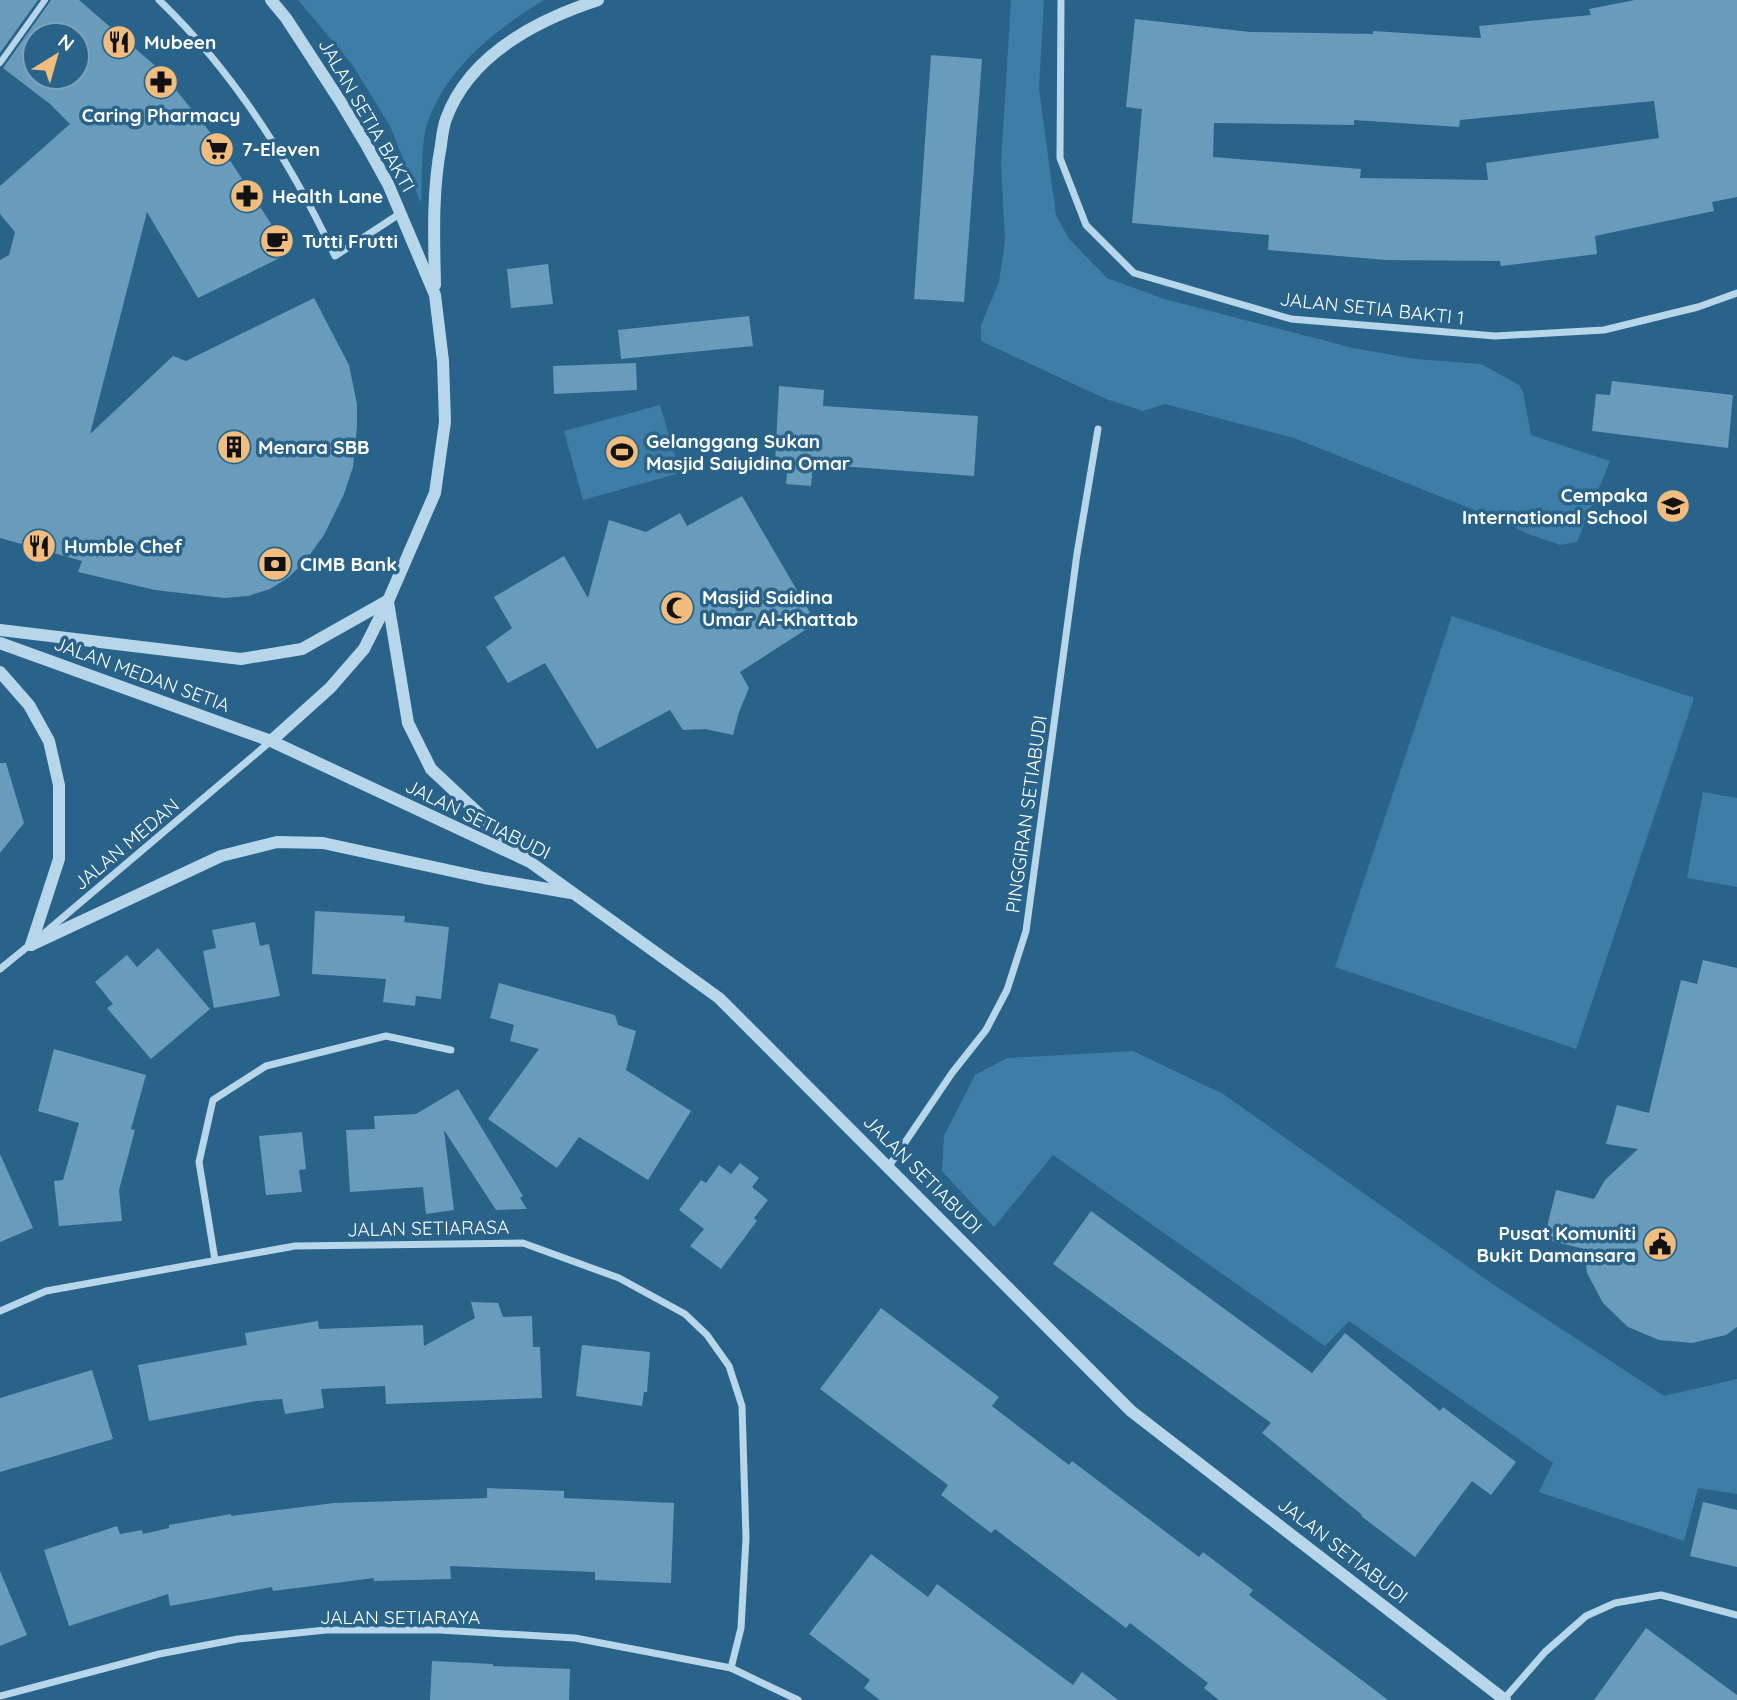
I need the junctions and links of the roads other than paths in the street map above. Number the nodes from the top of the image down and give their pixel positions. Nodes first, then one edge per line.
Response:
1 (45, 0) edge
2 (159, 0) edge
3 (271, 0) edge
4 (598, 0) edge
5 (1060, 0) edge
6 (0, 64) edge
7 (401, 213) junction
8 (1737, 293) edge
9 (435, 295) junction
10 (1098, 429) dead end
11 (388, 601) junction
12 (0, 630) edge
13 (0, 643) edge
14 (0, 672) edge
15 (271, 741) junction
16 (530, 862) junction
17 (575, 894) junction
18 (31, 945) junction
19 (0, 969) edge
20 (451, 1050) dead end
21 (889, 1166) junction
22 (215, 1260) junction
23 (0, 1311) edge
24 (1737, 1615) edge
25 (730, 1668) junction
26 (0, 1696) edge
27 (798, 1700) edge
28 (1505, 1700) edge

1 - 6 street
2 - 7 street
3 - 7 street, JALAN SETIA BAKTI
4 - 9 street, JALAN SETIA BAKTI
5 - 8 street, JALAN SETIA BAKTI 1
7 - 9 street, JALAN SETIA BAKTI
9 - 11 street, JALAN SETIA BAKTI
10 - 21 street, PINGGIRAN SETIABUDI
11 - 12 street
11 - 15 street, JALAN SETIA BAKTI
11 - 16 street
13 - 15 street, JALAN MEDAN SETIA
14 - 18 street
15 - 16 street, JALAN SETIABUDI
15 - 18 street, JALAN MEDAN
16 - 17 street, JALAN SETIABUDI
17 - 18 street
17 - 21 street, JALAN SETIABUDI
18 - 19 street, JALAN MEDAN
20 - 22 street
21 - 28 street, JALAN SETIABUDI
22 - 23 street, JALAN SETIARASA
22 - 25 street, JALAN SETIARASA
24 - 28 street
25 - 26 street, JALAN SETIARAYA
25 - 27 street, JALAN SETIARAYA

